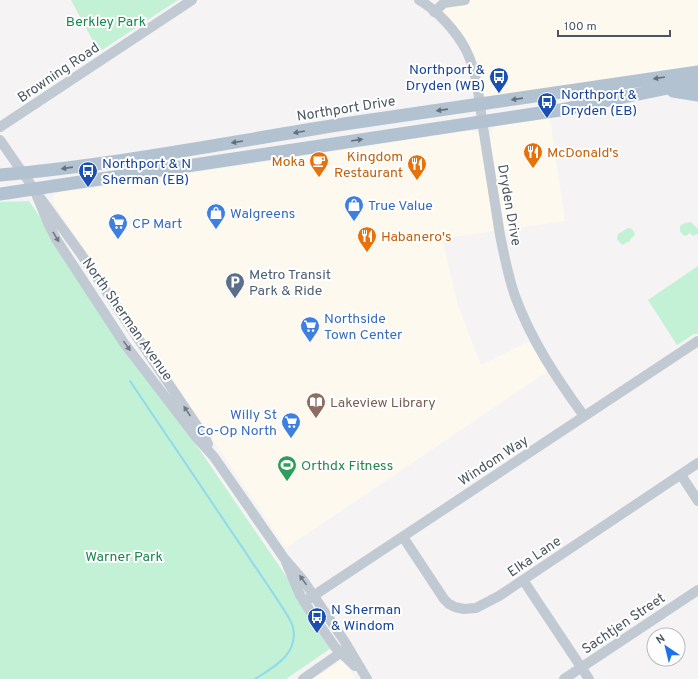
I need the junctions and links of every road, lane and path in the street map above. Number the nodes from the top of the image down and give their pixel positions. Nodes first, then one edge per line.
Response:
1 (192, 0) edge
2 (419, 0) edge
3 (465, 0) edge
4 (434, 12) junction
5 (698, 72) edge
6 (698, 84) edge
7 (661, 89) junction
8 (698, 94) edge
9 (480, 104) junction
10 (482, 122) junction
11 (0, 127) edge
12 (276, 136) junction
13 (0, 140) edge
14 (249, 157) junction
15 (22, 173) junction
16 (0, 175) edge
17 (34, 189) junction
18 (0, 194) edge
19 (698, 341) edge
20 (584, 416) junction
21 (214, 457) junction
22 (698, 463) edge
23 (681, 475) junction
24 (698, 501) edge
25 (403, 536) junction
26 (284, 558) junction
27 (523, 580) junction
28 (698, 590) edge
29 (314, 595) junction
30 (304, 602) junction
31 (344, 650) junction
32 (581, 668) junction
33 (365, 676) edge
34 (303, 679) edge
35 (564, 679) edge
36 (589, 679) edge

1 - 11 street, Browning Road
2 - 4 street, Dryden Drive
3 - 4 street
4 - 9 street, Dryden Drive
5 -> 9 main road, Northport Drive
6 - 7 main road
7 - 8 main road
7 - 10 main road
9 - 10 street, Dryden Drive
9 -> 12 main road, Northport Drive
14 -> 10 main road
10 - 20 street, Dryden Drive
12 - 14 main road
12 -> 15 main road, Northport Drive
13 - 15 street, North Sherman Avenue
14 - 17 main road
15 - 16 main road, Northport Drive
15 - 17 street, North Sherman Avenue
17 - 18 main road
21 -> 17 street, North Sherman Avenue
17 -> 21 street, North Sherman Avenue
19 - 20 street, Windom Way
20 - 25 street, Windom Way
21 - 26 street, North Sherman Avenue
22 - 23 street, Elka Lane
23 - 24 street
23 - 27 street, Elka Lane
25 - 27 street, Elka Lane
25 - 29 street, Windom Way
29 -> 26 street, North Sherman Avenue
26 - 30 street, North Sherman Avenue
27 - 32 street
28 - 32 street, Sachtjen Street
29 - 30 street, Windom Way
29 - 31 street, North Sherman Avenue
30 - 31 street, North Sherman Avenue
31 - 33 street, North Sherman Avenue
31 - 34 street
32 - 35 street, Sachtjen Street
32 - 36 street

